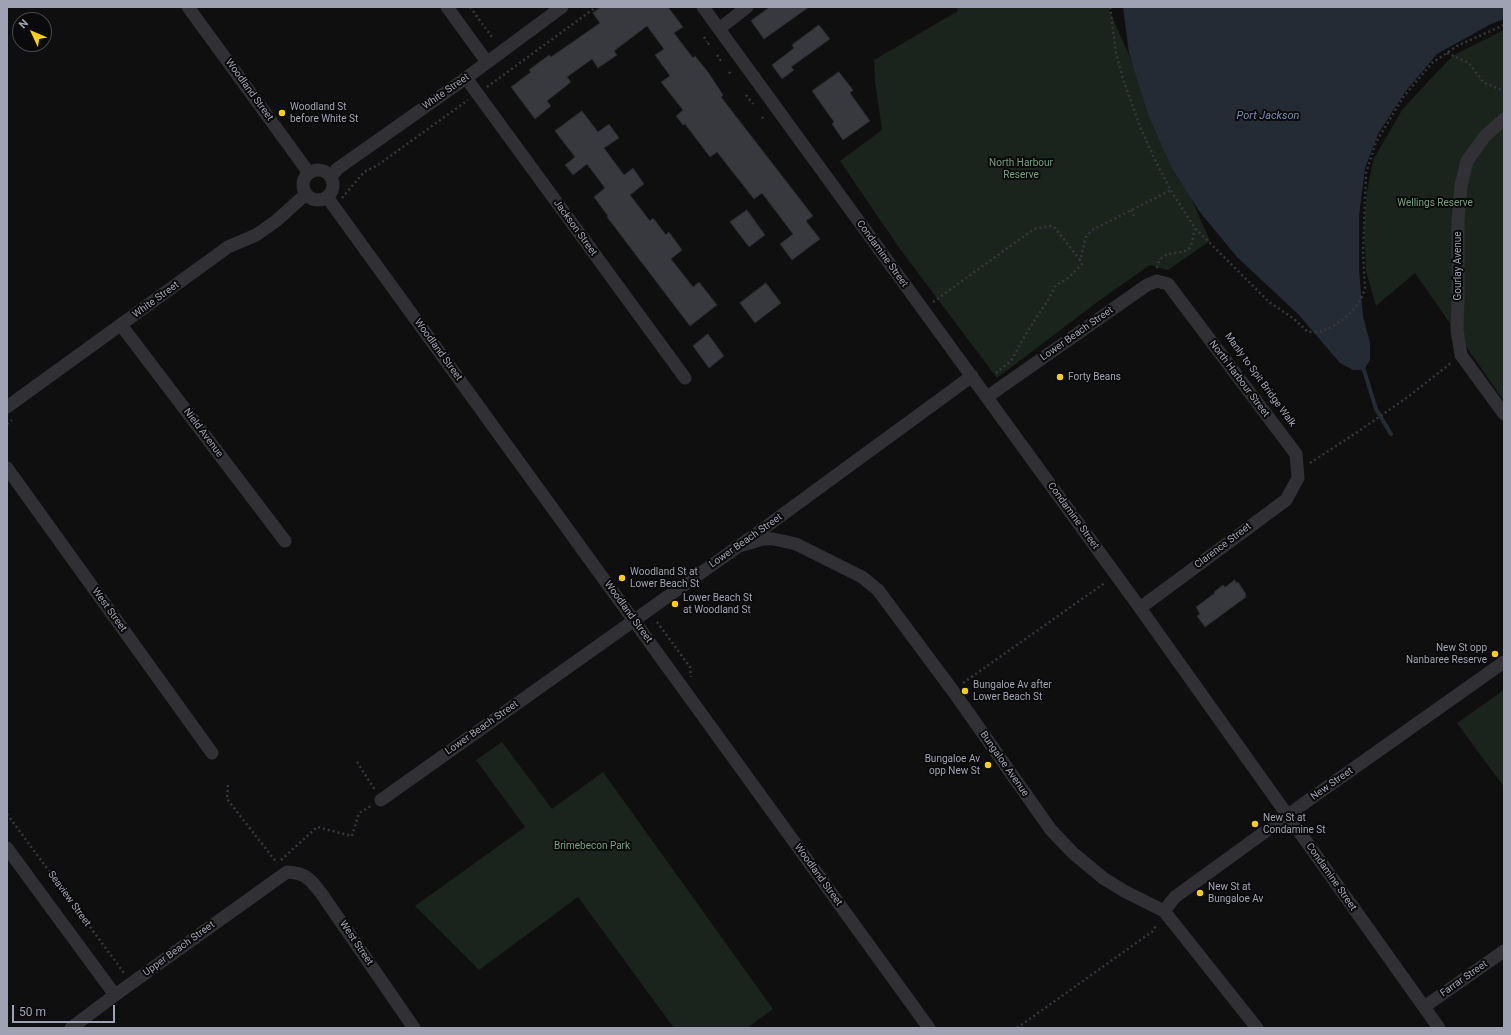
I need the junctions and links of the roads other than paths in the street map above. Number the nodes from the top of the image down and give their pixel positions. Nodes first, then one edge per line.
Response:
1 (188, 7) edge
2 (447, 7) edge
3 (562, 7) edge
4 (703, 7) edge
5 (747, 7) edge
6 (719, 29) junction
7 (488, 62) junction
8 (466, 78) junction
9 (1504, 120) edge
10 (309, 173) junction
11 (330, 177) junction
12 (306, 194) junction
13 (327, 197) junction
14 (1168, 284) joint
15 (121, 326) junction
16 (972, 376) junction
17 (684, 378) dead end
18 (987, 397) junction
19 (7, 407) edge
20 (1504, 414) edge
21 (7, 468) edge
22 (1298, 478) joint
23 (285, 541) dead end
24 (736, 547) junction
25 (1140, 608) junction
26 (634, 620) junction
27 (1504, 662) edge
28 (212, 753) dead end
29 (381, 800) road end
30 (1288, 815) junction
31 (7, 848) edge
32 (287, 872) joint
33 (1164, 911) junction
34 (1504, 950) edge
35 (115, 995) junction
36 (1424, 1007) junction
37 (71, 1028) edge
38 (414, 1028) edge
39 (929, 1028) edge
40 (1257, 1028) edge
41 (1439, 1028) edge

1 - 10 street, Woodland Street
2 - 7 street
3 - 7 street, White Street
4 - 6 street, Condamine Street
5 - 6 street
6 - 16 street, Condamine Street
7 - 8 street, White Street
8 - 11 street, White Street
8 - 17 street, Jackson Street
9 - 20 street, Gourlay Avenue
10 - 11 street
10 - 12 street
11 - 13 street
12 - 13 street
12 - 15 street, White Street
13 - 26 street, Woodland Street
14 - 18 street, Lower Beach Street
14 - 22 street, North Harbour Street
15 - 19 street, White Street
15 - 23 street, Nield Avenue
16 - 18 street, Condamine Street
16 - 24 street, Lower Beach Street
18 - 25 street, Condamine Street
21 - 28 street, West Street
22 - 25 street, Clarence Street
24 - 26 street, Lower Beach Street
24 - 33 street, Bungaloe Avenue
25 - 30 street, Condamine Street
26 - 29 street, Lower Beach Street
26 - 39 street, Woodland Street
27 - 30 street, New Street
30 - 33 street, New Street
30 - 36 street, Condamine Street
31 - 35 street, Seaview Street
32 - 35 street, Upper Beach Street
32 - 38 street, West Street
33 - 40 street, Bungaloe Avenue
34 - 36 street, Farrar Street
35 - 37 street, Upper Beach Street
36 - 41 street, Condamine Street

